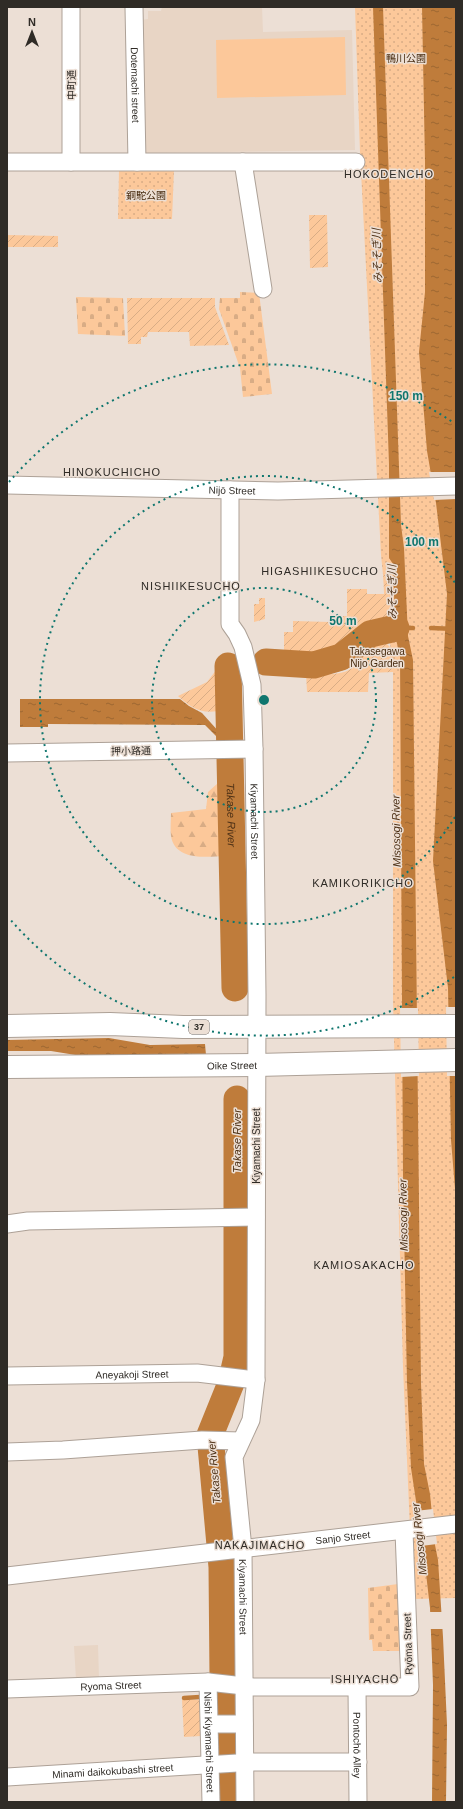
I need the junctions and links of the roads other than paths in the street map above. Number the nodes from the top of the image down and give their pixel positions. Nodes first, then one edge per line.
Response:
1 (71, 7) edge
2 (134, 7) edge
3 (7, 162) edge
4 (71, 162) junction
5 (137, 162) junction
6 (243, 162) junction
7 (356, 162) dead end
8 (263, 289) dead end
9 (7, 485) edge
10 (456, 486) edge
11 (230, 490) junction
12 (239, 750) junction
13 (7, 753) edge
14 (7, 1026) edge
15 (257, 1026) junction
16 (456, 1026) edge
17 (456, 1060) edge
18 (257, 1065) junction
19 (7, 1067) edge
20 (244, 1217) junction
21 (7, 1224) edge
22 (7, 1376) edge
23 (250, 1379) junction
24 (241, 1441) junction
25 (7, 1452) edge
26 (456, 1524) edge
27 (409, 1530) junction
28 (236, 1550) junction
29 (7, 1576) edge
30 (212, 1682) junction
31 (238, 1686) junction
32 (357, 1687) junction
33 (7, 1689) edge
34 (213, 1724) junction
35 (239, 1724) junction
36 (358, 1762) junction
37 (226, 1764) junction
38 (7, 1777) edge
39 (211, 1802) edge
40 (245, 1802) edge
41 (358, 1802) edge

1 - 4 street, 中町通
2 - 5 street, Dotemachi street
3 - 4 street
4 - 5 street
5 - 6 street
6 - 7 street
6 - 8 street
9 - 11 street, Nijō Street
10 - 11 street, Nijō Street
11 - 12 street, Kiyamachi Street
12 - 13 street, 押小路通
12 - 15 street, Kiyamachi Street
14 - 15 main road, 37
15 - 16 main road, 37
15 - 18 street, Kiyamachi Street
17 - 18 main road, Oike Street
18 - 19 main road, Oike Street
18 - 20 street, Kiyamachi Street
20 - 21 street
20 - 23 street, Kiyamachi Street
22 - 23 street, Aneyakoji Street
23 - 24 street, Kiyamachi Street
24 - 25 street
24 - 28 street, Kiyamachi Street
26 - 27 street, Sanjo Street
27 - 28 street, Sanjo Street
27 - 32 street, Ryōma Street
28 - 29 street, Sanjo Street
28 - 31 street, Kiyamachi Street
30 - 31 street, Ryoma Street
30 - 33 street, Ryoma Street
30 - 34 street, Nishi Kiyamachi Street
31 - 32 street, Ryōma Street
31 - 35 street, Kiyamachi Street
32 - 36 street, Pontochō Alley
34 - 35 street
34 - 37 street, Nishi Kiyamachi Street
35 - 37 street, Kiyamachi Street
36 - 37 street, Minami daikokubashi street
36 - 41 street, Pontochō Alley
37 - 38 street, Minami daikokubashi street
37 - 39 street, Nishi Kiyamachi Street
37 - 40 street, Kiyamachi Street

